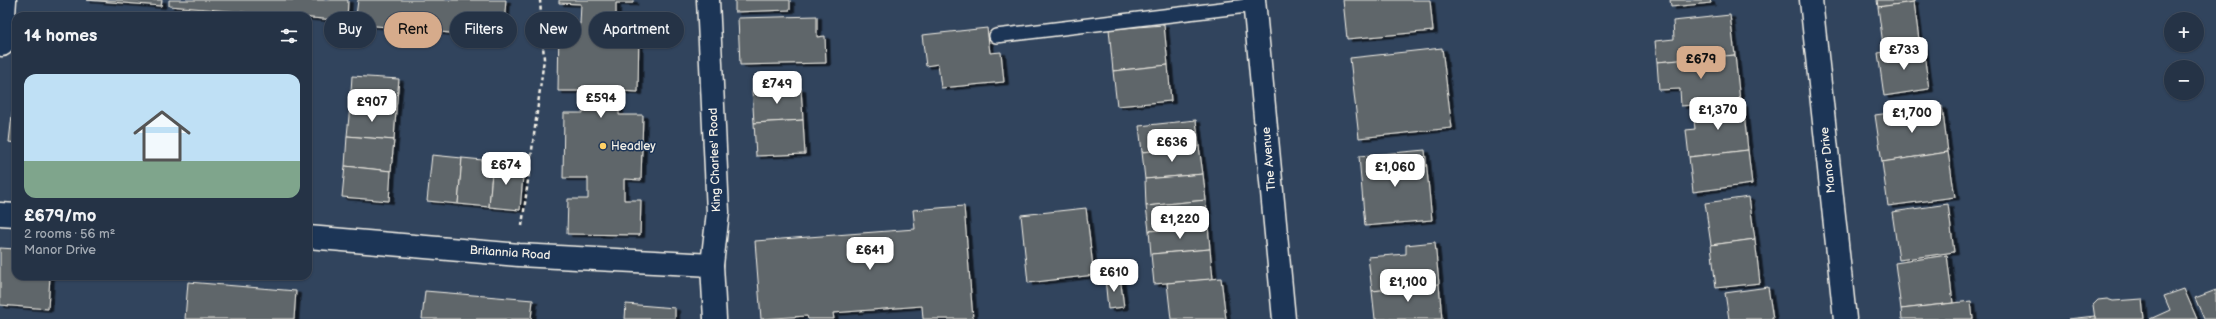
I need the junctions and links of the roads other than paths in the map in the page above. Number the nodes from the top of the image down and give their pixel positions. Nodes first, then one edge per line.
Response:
1 (5, 0) edge
2 (708, 0) edge
3 (1811, 0) edge
4 (1254, 3) edge
5 (996, 36) dead end
6 (2, 45) dead end
7 (0, 214) edge
8 (12, 215) edge
9 (312, 238) edge
10 (712, 265) junction
11 (715, 319) edge
12 (1284, 319) edge
13 (1845, 319) edge

1 - 6 street
2 - 10 street, King Charles' Road
3 - 13 street, Manor Drive
4 - 5 lane
4 - 12 street, The Avenue
7 - 8 street
9 - 10 street, Britannia Road
10 - 11 street, King Charles' Road

